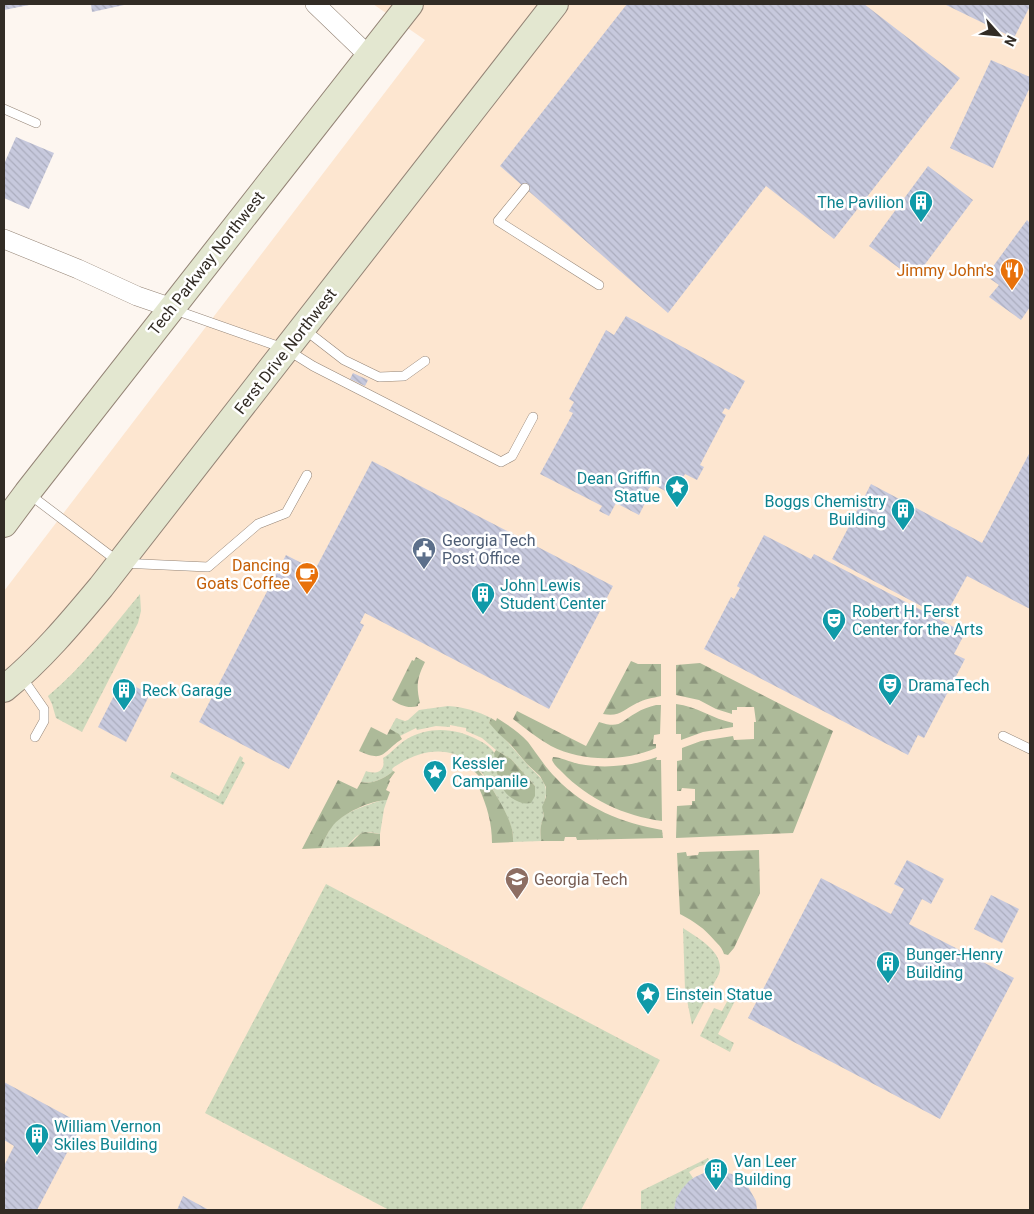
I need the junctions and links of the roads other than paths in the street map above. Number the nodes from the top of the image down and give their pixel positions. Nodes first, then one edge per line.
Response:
1 (315, 4) edge
2 (410, 4) edge
3 (555, 4) edge
4 (369, 56) junction
5 (4, 109) edge
6 (36, 123) dead end
7 (525, 188) dead end
8 (4, 239) edge
9 (599, 285) dead end
10 (172, 308) junction
11 (302, 328) junction
12 (286, 349) junction
13 (425, 361) dead end
14 (533, 417) dead end
15 (307, 475) dead end
16 (27, 493) junction
17 (4, 524) edge
18 (120, 563) junction
19 (12, 682) edge
20 (1003, 736) dead end
21 (35, 737) dead end
22 (1030, 749) edge

1 - 4 street
2 - 4 street, Tech Parkway Northwest
3 - 11 street, Ferst Drive Northwest
4 - 10 street, Tech Parkway Northwest
5 - 6 lane
7 - 9 lane
8 - 10 street
10 - 12 lane
10 - 16 street, Tech Parkway Northwest
11 - 12 street, Ferst Drive Northwest
11 - 13 lane
12 - 14 lane
12 - 18 street, Ferst Drive Northwest
15 - 18 lane
16 - 17 street, Tech Parkway Northwest
16 - 18 lane
18 - 19 street, Ferst Drive Northwest
19 - 21 lane
20 - 22 lane

